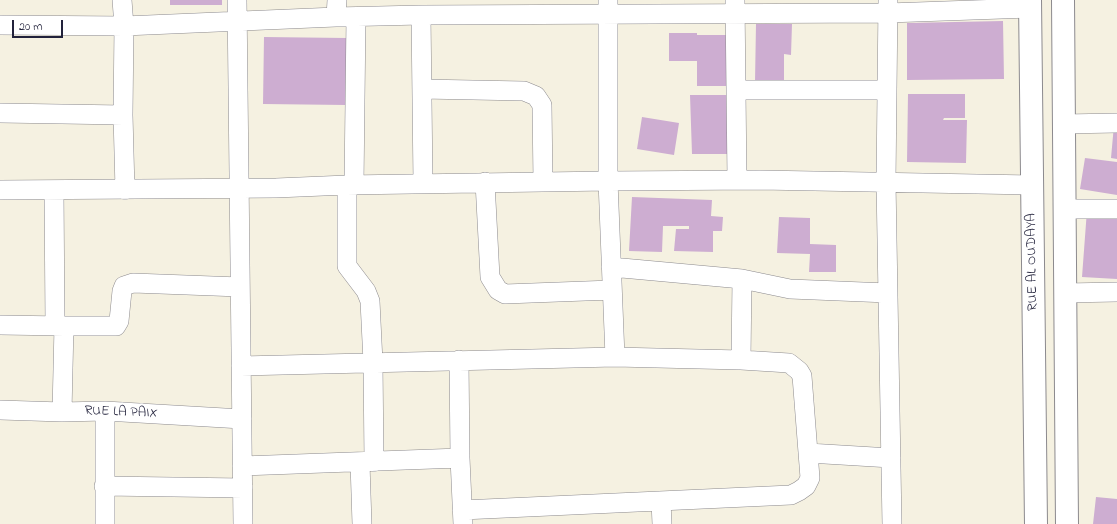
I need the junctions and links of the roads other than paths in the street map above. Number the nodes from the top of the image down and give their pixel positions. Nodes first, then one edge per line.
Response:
1 (122, 0) edge
2 (237, 0) edge
3 (1063, 0) edge
4 (1030, 4) edge
5 (608, 7) edge
6 (735, 7) edge
7 (888, 7) edge
8 (336, 8) edge
9 (421, 15) junction
10 (356, 17) junction
11 (237, 21) junction
12 (0, 25) edge
13 (124, 26) junction
14 (422, 89) junction
15 (736, 90) junction
16 (887, 90) junction
17 (0, 113) edge
18 (123, 115) junction
19 (1117, 123) edge
20 (1064, 124) junction
21 (737, 180) junction
22 (608, 181) junction
23 (485, 182) junction
24 (543, 182) junction
25 (886, 182) junction
26 (423, 183) junction
27 (350, 185) junction
28 (1032, 185) junction
29 (239, 188) junction
30 (0, 190) edge
31 (54, 190) junction
32 (125, 190) junction
33 (1065, 209) junction
34 (1117, 209) edge
35 (611, 267) junction
36 (742, 279) junction
37 (240, 287) junction
38 (612, 290) junction
39 (1066, 292) junction
40 (1117, 292) edge
41 (888, 293) junction
42 (0, 324) edge
43 (59, 326) junction
44 (614, 357) junction
45 (459, 360) junction
46 (741, 360) junction
47 (374, 362) junction
48 (242, 366) junction
49 (0, 410) edge
50 (104, 411) junction
51 (62, 412) junction
52 (242, 419) junction
53 (808, 452) junction
54 (460, 458) junction
55 (891, 458) junction
56 (367, 462) junction
57 (242, 466) junction
58 (104, 486) junction
59 (243, 488) junction
60 (661, 500) junction
61 (462, 517) edge
62 (104, 524) edge
63 (243, 524) edge
64 (362, 524) edge
65 (662, 524) edge
66 (892, 524) edge
67 (1036, 524) edge
68 (1067, 524) edge

1 - 13 street
2 - 11 street
3 - 20 main road
4 - 7 street
4 - 28 main road, RUE AL OUDAYA
5 - 6 street
5 - 9 street
5 - 22 street
6 - 7 street
6 - 15 street
7 - 16 street
8 - 10 street
8 - 11 street
9 - 10 street
9 - 14 street
10 - 27 street
11 - 13 street
11 - 29 street
12 - 13 street
13 - 18 street
14 - 24 street
14 - 26 street
15 - 16 street
15 - 21 street
16 - 25 street
17 - 18 street
18 - 32 street
19 - 20 street
20 - 33 main road
21 - 22 street
21 - 25 street
22 - 24 street
22 - 35 street
23 - 24 street
23 - 26 street
23 - 38 street
25 - 28 street
25 - 41 street
26 - 27 street
27 - 29 street
27 - 47 street
28 - 67 main road, RUE AL OUDAYA
29 - 32 street
29 - 37 street
30 - 31 street
31 - 32 street
31 - 43 street
33 - 34 street
33 - 39 main road
35 - 36 street
35 - 38 street
36 - 41 street
36 - 46 street
37 - 43 street
37 - 48 street
38 - 44 street
39 - 40 street
39 - 68 main road
41 - 55 street
42 - 43 street
43 - 51 street
44 - 45 street
44 - 46 street
45 - 47 street
45 - 54 street
46 - 53 street
47 - 48 street
47 - 56 street
48 - 52 street
49 - 51 street, RUE LA PAIX
50 - 51 street, RUE LA PAIX
50 - 52 street, RUE LA PAIX
50 - 58 street
52 - 57 street
53 - 55 street
53 - 60 street
54 - 56 street
54 - 61 street
55 - 66 street
56 - 57 street
56 - 64 street
57 - 59 street
58 - 59 street
58 - 62 street
59 - 63 street
60 - 61 street
60 - 65 street

